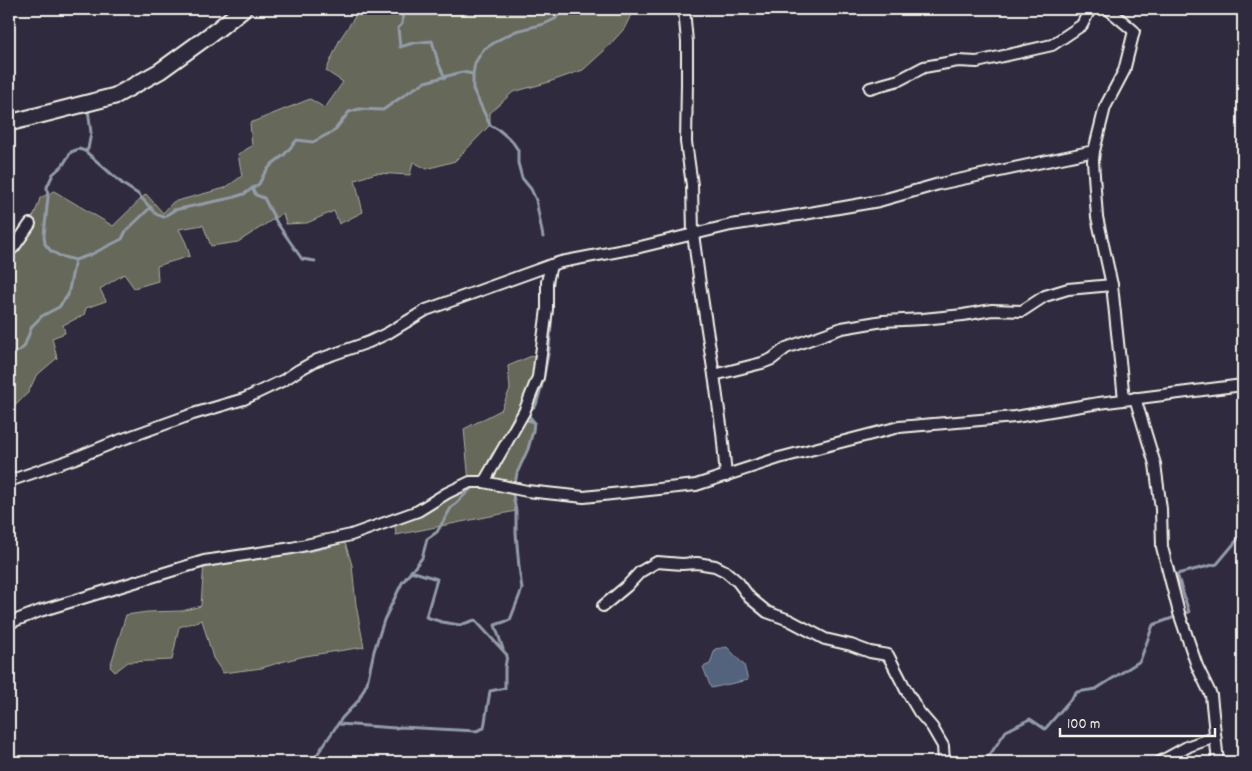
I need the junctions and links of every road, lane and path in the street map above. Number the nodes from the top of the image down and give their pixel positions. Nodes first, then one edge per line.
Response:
1 (243, 9) edge
2 (684, 9) edge
3 (1090, 9) edge
4 (1108, 9) edge
5 (870, 88) dead end
6 (9, 123) edge
7 (1094, 150) junction
8 (30, 224) dead end
9 (693, 234) junction
10 (9, 251) edge
11 (551, 265) junction
12 (1112, 285) junction
13 (714, 375) junction
14 (1243, 385) edge
15 (1130, 399) junction
16 (726, 476) junction
17 (9, 480) edge
18 (484, 482) junction
19 (603, 606) dead end
20 (9, 622) edge
21 (1215, 737) junction
22 (944, 762) edge
23 (1160, 762) edge
24 (1218, 762) edge

1 - 6 street
2 - 9 street
3 - 5 street
4 - 7 street
7 - 9 street
7 - 12 street
8 - 10 street
9 - 11 street
9 - 13 street
11 - 17 street
11 - 18 street
12 - 13 street
12 - 15 street
13 - 16 street
14 - 15 street
15 - 16 street
15 - 21 street
16 - 18 street
18 - 20 street
19 - 22 street
21 - 23 street
21 - 24 street

